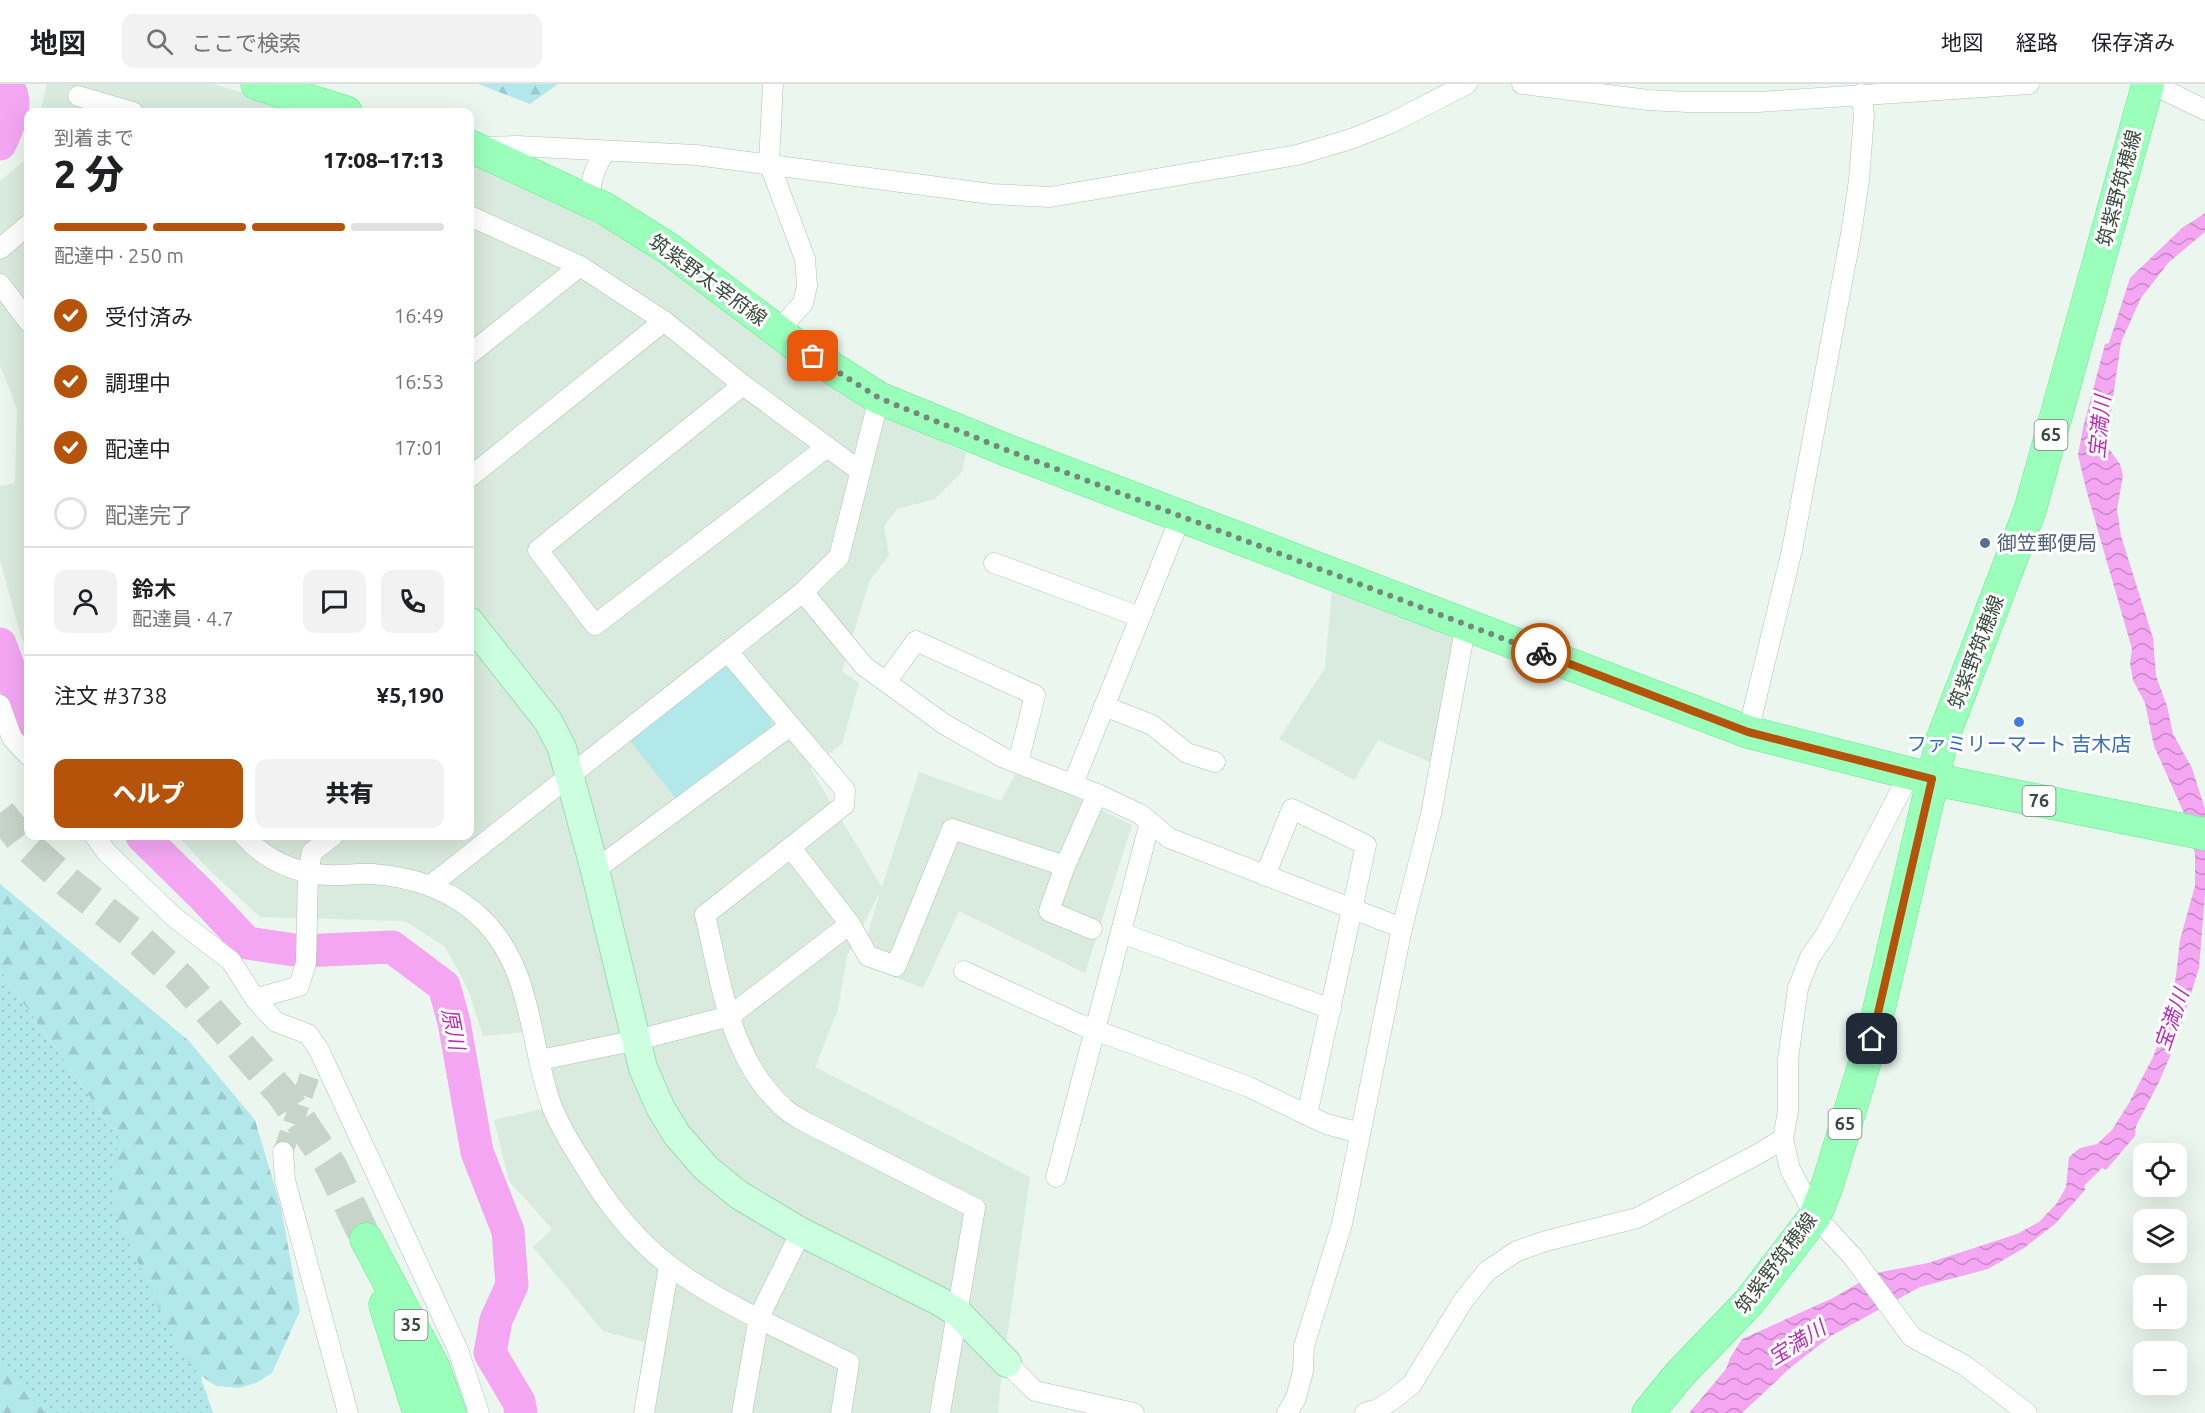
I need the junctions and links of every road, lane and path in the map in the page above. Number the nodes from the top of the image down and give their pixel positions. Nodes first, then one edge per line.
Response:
1 (257, 84) edge
2 (773, 84) edge
3 (1467, 84) edge
4 (1522, 84) edge
5 (2029, 84) edge
6 (2150, 84) edge
7 (1861, 94) junction
8 (78, 96) dead end
9 (119, 108) edge
10 (333, 108) edge
11 (2205, 110) edge
12 (474, 147) edge
13 (474, 148) edge
14 (606, 151) junction
15 (768, 164) junction
16 (591, 202) junction
17 (474, 218) edge
18 (24, 228) edge
19 (0, 249) edge
20 (580, 266) junction
21 (0, 284) edge
22 (24, 316) edge
23 (664, 321) junction
24 (778, 331) junction
25 (474, 351) edge
26 (743, 385) junction
27 (879, 398) junction
28 (827, 447) junction
29 (860, 471) junction
30 (474, 474) edge
31 (1181, 516) junction
32 (994, 563) dead end
33 (803, 592) junction
34 (1140, 617) junction
35 (1466, 624) junction
36 (474, 627) edge
37 (728, 652) junction
38 (886, 682) junction
39 (0, 705) edge
40 (1104, 706) junction
41 (790, 726) junction
42 (1748, 732) junction
43 (24, 751) edge
44 (1215, 762) dead end
45 (1018, 763) junction
46 (570, 776) junction
47 (1921, 776) junction
48 (1073, 784) junction
49 (1097, 794) junction
50 (1150, 822) junction
51 (2205, 834) edge
52 (98, 840) edge
53 (248, 840) edge
54 (328, 840) edge
55 (791, 848) junction
56 (1065, 866) junction
57 (595, 870) junction
58 (308, 872) junction
59 (1265, 876) junction
60 (431, 885) junction
61 (1351, 909) junction
62 (850, 924) junction
63 (1402, 928) junction
64 (1092, 929) dead end
65 (1121, 933) junction
66 (964, 971) dead end
67 (255, 999) junction
68 (1331, 1009) junction
69 (730, 1016) junction
70 (1095, 1029) junction
71 (637, 1040) junction
72 (319, 1050) junction
73 (540, 1060) junction
74 (312, 1069) tunnel mouth
75 (1307, 1115) junction
76 (1360, 1133) junction
77 (1783, 1139) junction
78 (283, 1152) tunnel mouth
79 (1056, 1177) dead end
80 (1815, 1216) junction
81 (801, 1232) junction
82 (669, 1266) junction
83 (958, 1313) junction
84 (759, 1317) junction
85 (1007, 1363) joint
86 (348, 1413) edge
87 (419, 1413) edge
88 (450, 1413) edge
89 (479, 1413) edge
90 (644, 1413) edge
91 (742, 1413) edge
92 (841, 1413) edge
93 (940, 1413) edge
94 (1134, 1413) edge
95 (1287, 1413) edge
96 (1365, 1413) edge
97 (1648, 1413) edge
98 (2027, 1413) edge

1 - 10 main road
2 - 15 street
3 - 15 street
4 - 7 street
5 - 7 street
6 - 11 street
6 - 47 main road, 筑紫野筑穂線 / 65
7 - 42 street
8 - 9 street
12 - 14 street
13 - 16 main road, 筑紫野太宰府線 / 76
14 - 15 street
14 - 16 street
15 - 24 street
16 - 24 main road, 筑紫野太宰府線 / 76
17 - 20 street
18 - 19 street
20 - 23 street
20 - 25 street
21 - 22 street
23 - 26 street
23 - 30 street
24 - 27 main road, 筑紫野太宰府線 / 76
26 - 28 street
26 - 28 street
27 - 29 street
27 - 31 main road, 筑紫野太宰府線 / 76
28 - 29 street
29 - 33 street
31 - 34 street
31 - 35 main road, 筑紫野太宰府線 / 76
32 - 34 street
33 - 37 street
33 - 38 street
34 - 40 street
35 - 42 main road, 筑紫野太宰府線 / 76
35 - 63 street
36 - 46 street
37 - 41 street
37 - 46 street
38 - 45 street
38 - 45 street
39 - 43 street
40 - 44 street
40 - 48 street
41 - 55 street
41 - 57 street
42 - 47 main road, 筑紫野太宰府線 / 76
45 - 48 street
46 - 57 street
46 - 60 street
47 - 51 main road, 筑紫野太宰府線 / 76
47 - 77 street
47 - 80 main road, 筑紫野筑穂線 / 65
48 - 49 street
49 - 50 street
49 - 56 street
50 - 59 street
50 - 65 street
52 - 67 street
53 - 58 street
54 - 58 street
55 - 62 street
55 - 69 street
56 - 62 street
56 - 64 street
57 - 71 street
58 - 60 street
58 - 67 street
59 - 61 street
59 - 61 street
60 - 73 street
61 - 63 street
61 - 68 street
62 - 69 street
63 - 76 street
65 - 68 street
65 - 70 street
66 - 70 street
67 - 72 street
68 - 75 street
69 - 71 street
69 - 83 street
70 - 75 street
70 - 79 street
71 - 73 street
71 - 81 street
72 - 74 street
72 - 89 street
73 - 82 street
75 - 76 street
76 - 95 street
77 - 80 street
77 - 96 street
78 - 86 street
80 - 97 main road, 筑紫野筑穂線 / 65
80 - 98 street
81 - 83 street
81 - 84 street
82 - 84 street
82 - 90 street
83 - 85 street
83 - 93 street
84 - 91 street
84 - 92 street
85 - 94 street
87 - 88 main road, 35

